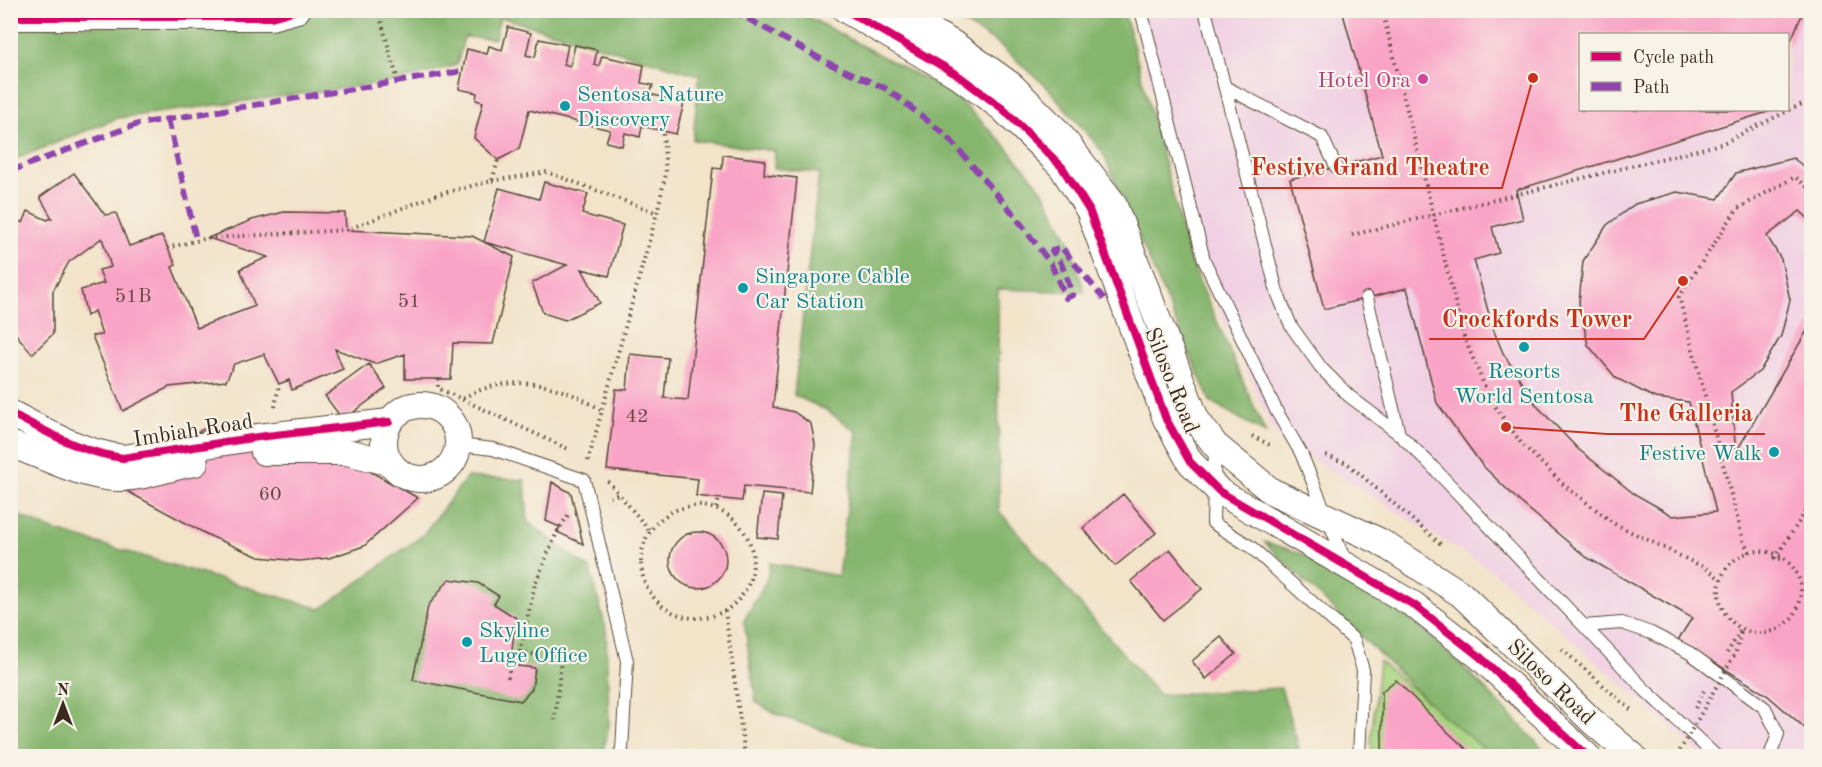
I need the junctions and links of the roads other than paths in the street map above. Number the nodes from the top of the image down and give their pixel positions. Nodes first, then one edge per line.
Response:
1 (297, 10) edge
2 (846, 10) edge
3 (893, 10) edge
4 (1142, 10) edge
5 (1205, 10) edge
6 (10, 17) edge
7 (1225, 87) junction
8 (1336, 167) dead end
9 (1367, 298) dead end
10 (10, 413) edge
11 (389, 422) junction
12 (1399, 434) junction
13 (10, 444) edge
14 (458, 445) junction
15 (1215, 445) junction
16 (388, 462) junction
17 (1212, 484) junction
18 (1327, 518) junction
19 (1347, 564) junction
20 (1584, 626) junction
21 (618, 756) edge
22 (1359, 756) edge
23 (1587, 756) edge
24 (1633, 756) edge
25 (1716, 756) edge
26 (1770, 756) edge

1 - 6 street
2 - 17 street, Siloso Road
3 - 15 street, Siloso Road
4 - 18 lane
5 - 7 lane
7 - 8 lane
7 - 12 lane
9 - 12 lane
10 - 11 street, Imbiah Road
11 - 14 street
11 - 16 street
12 - 20 lane
13 - 16 street, Imbiah Road
14 - 16 street
14 - 21 lane
15 - 17 lane
15 - 18 street, Siloso Road
17 - 19 street, Siloso Road
17 - 22 lane
18 - 19 lane
18 - 24 street, Siloso Road
19 - 23 street, Siloso Road
20 - 25 lane
20 - 26 lane

